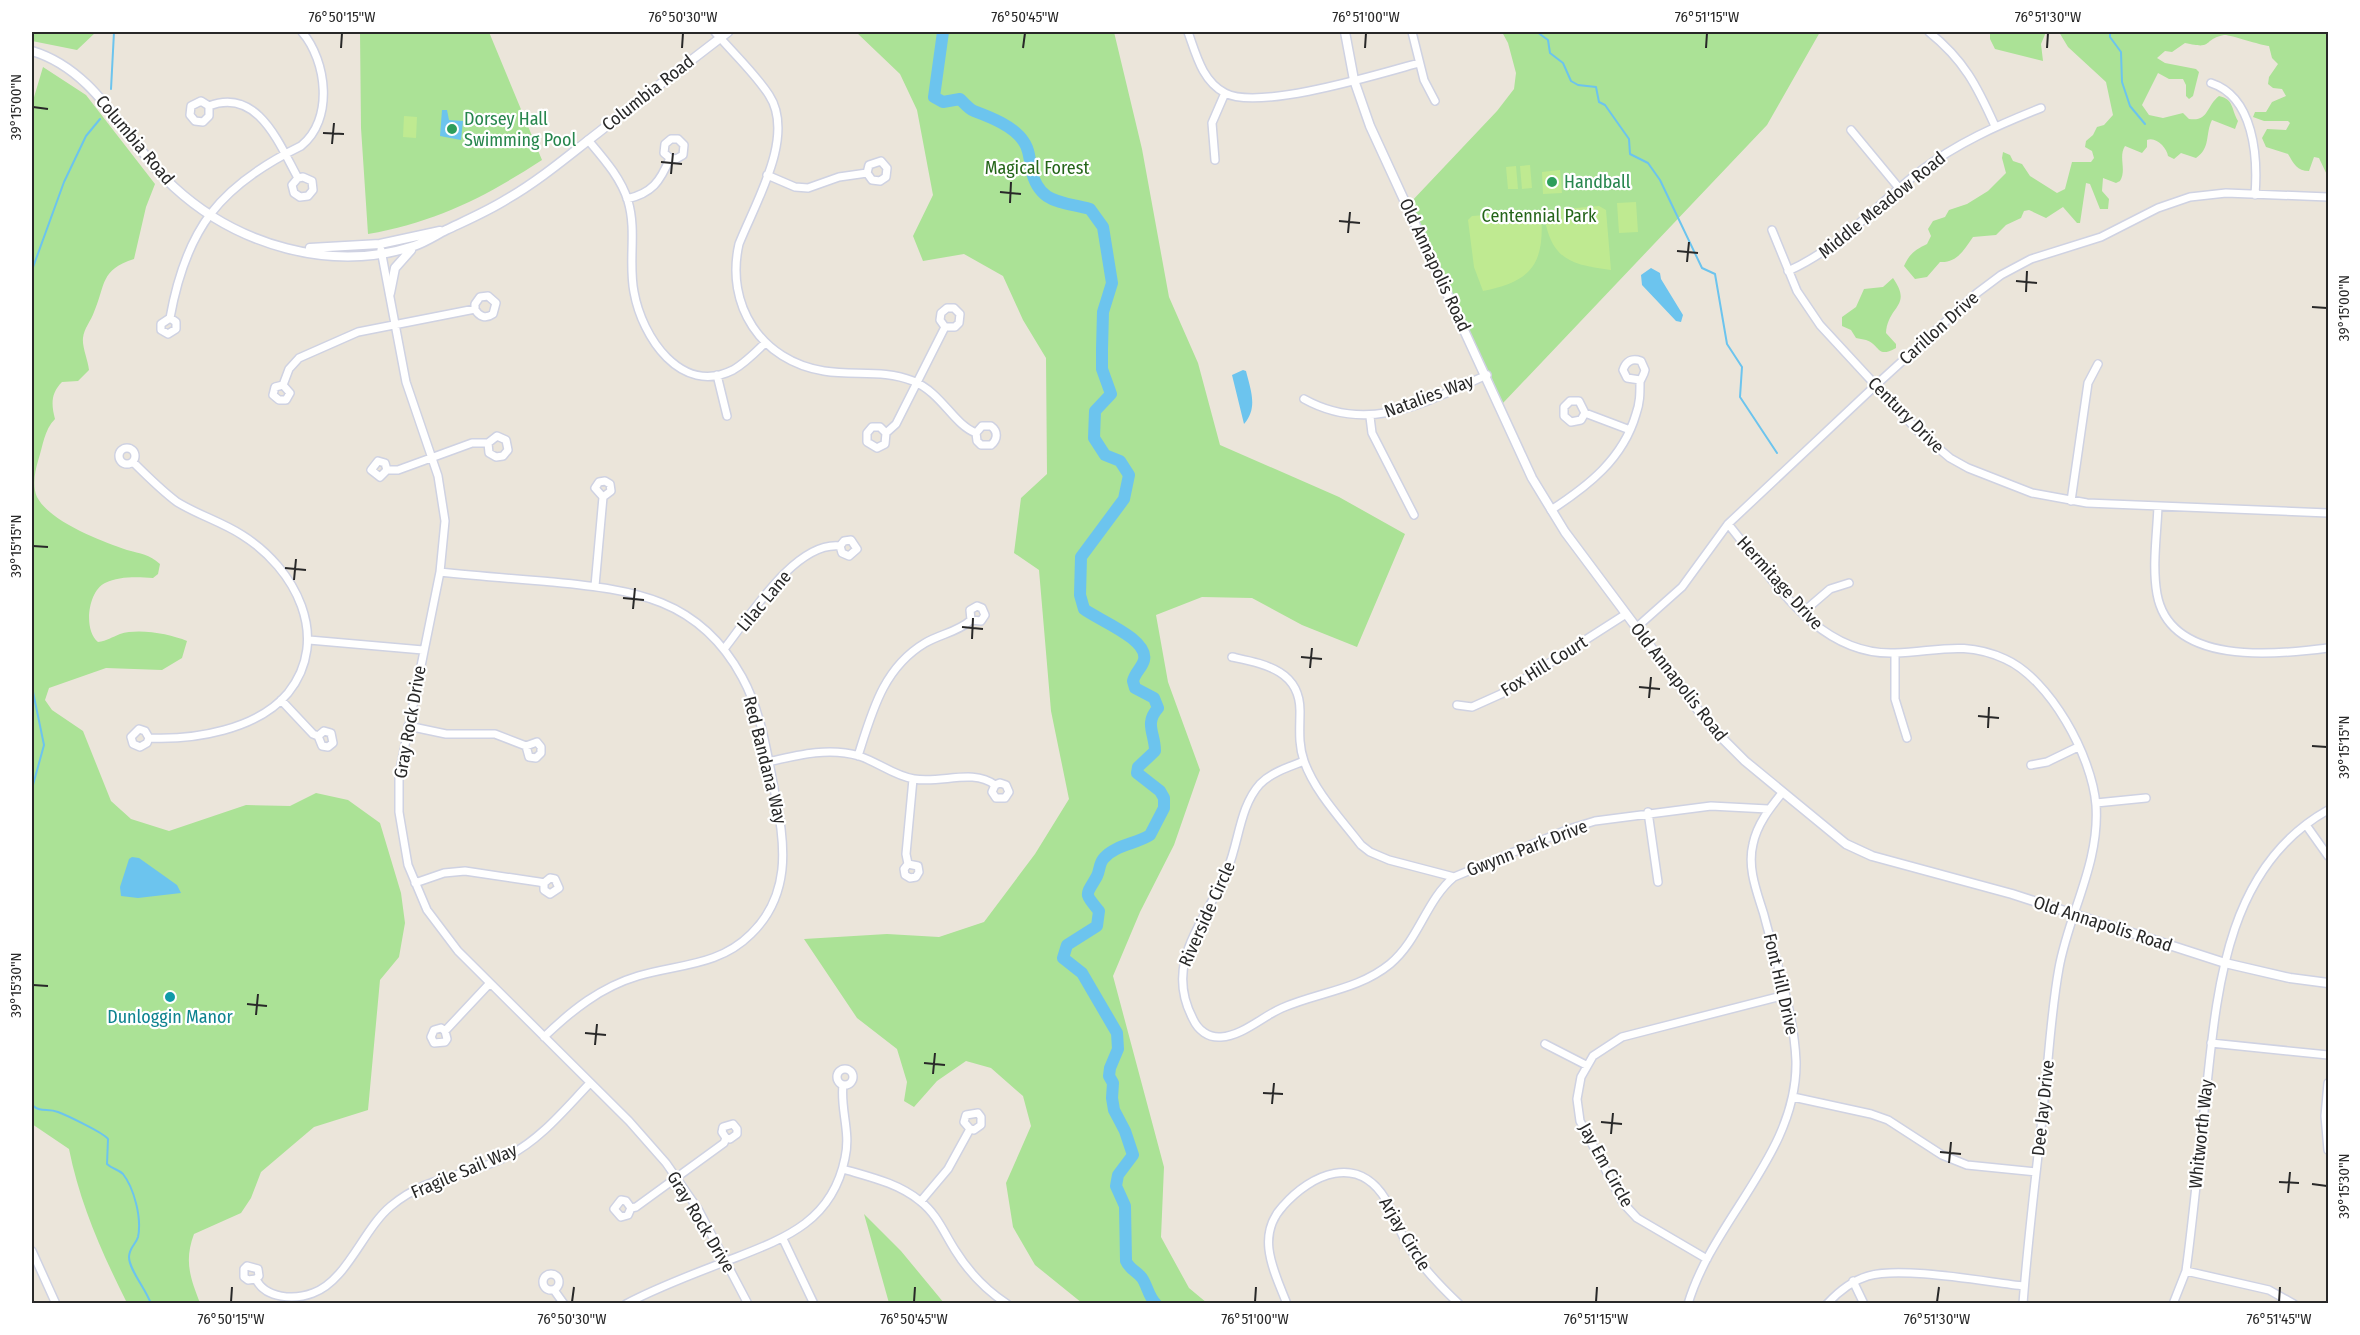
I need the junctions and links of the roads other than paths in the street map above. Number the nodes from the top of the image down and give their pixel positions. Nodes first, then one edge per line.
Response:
1 (302, 32) edge
2 (728, 32) edge
3 (1188, 32) edge
4 (1346, 32) edge
5 (1412, 32) edge
6 (1929, 32) edge
7 (718, 34) edge
8 (32, 51) edge
9 (32, 56) edge
10 (48, 59) junction
11 (1419, 63) junction
12 (1354, 80) junction
13 (2211, 83) dead end
14 (1225, 93) junction
15 (1435, 101) dead end
16 (209, 106) dead end
17 (2041, 108) dead end
18 (1995, 126) junction
19 (1851, 130) dead end
20 (588, 140) junction
21 (284, 154) junction
22 (670, 158) dead end
23 (1215, 160) dead end
24 (867, 173) dead end
25 (767, 175) junction
26 (298, 178) dead end
27 (1899, 188) junction
28 (2255, 195) junction
29 (2328, 197) edge
30 (627, 199) junction
31 (209, 215) junction
32 (446, 230) junction
33 (1772, 230) dead end
34 (380, 244) junction
35 (417, 245) junction
36 (289, 247) junction
37 (382, 254) junction
38 (1788, 271) junction
39 (390, 293) junction
40 (475, 309) dead end
41 (170, 318) dead end
42 (394, 323) junction
43 (945, 327) dead end
44 (765, 343) junction
45 (2098, 364) dead end
46 (717, 375) junction
47 (1486, 375) junction
48 (1640, 380) dead end
49 (916, 382) junction
50 (283, 385) dead end
51 (1876, 385) junction
52 (1304, 399) dead end
53 (1585, 413) dead end
54 (727, 416) dead end
55 (1370, 417) junction
56 (1630, 430) junction
57 (886, 433) dead end
58 (976, 433) dead end
59 (488, 443) dead end
60 (432, 457) junction
61 (133, 462) dead end
62 (387, 470) dead end
63 (603, 496) dead end
64 (2071, 501) junction
65 (2158, 506) junction
66 (1551, 510) junction
67 (2328, 513) edge
68 (1414, 514) dead end
69 (1728, 524) junction
70 (840, 546) dead end
71 (440, 572) junction
72 (1849, 583) dead end
73 (595, 586) junction
74 (1802, 613) junction
75 (1626, 614) junction
76 (971, 620) dead end
77 (1637, 627) junction
78 (309, 640) junction
79 (2328, 648) edge
80 (724, 649) junction
81 (423, 650) junction
82 (1895, 653) junction
83 (1232, 657) dead end
84 (281, 700) junction
85 (1457, 705) dead end
86 (408, 726) junction
87 (318, 736) dead end
88 (149, 738) dead end
89 (1907, 738) dead end
90 (526, 746) dead end
91 (2078, 747) junction
92 (858, 756) junction
93 (1304, 761) junction
94 (768, 762) junction
95 (2031, 765) dead end
96 (913, 779) junction
97 (995, 784) dead end
98 (1782, 793) junction
99 (2146, 798) dead end
100 (2096, 803) junction
101 (1768, 809) junction
102 (2328, 810) edge
103 (1648, 812) junction
104 (2306, 825) junction
105 (2328, 856) edge
106 (908, 864) dead end
107 (1454, 877) junction
108 (1658, 882) dead end
109 (415, 883) junction
110 (544, 884) dead end
111 (2074, 915) junction
112 (2225, 963) junction
113 (490, 983) junction
114 (2328, 983) edge
115 (1785, 994) junction
116 (445, 1031) dead end
117 (544, 1037) junction
118 (2211, 1043) junction
119 (1545, 1044) dead end
120 (2328, 1054) edge
121 (1586, 1065) junction
122 (590, 1083) junction
123 (2328, 1083) edge
124 (843, 1085) dead end
125 (1793, 1097) junction
126 (970, 1129) dead end
127 (726, 1138) dead end
128 (2328, 1150) edge
129 (843, 1169) junction
130 (2036, 1172) junction
131 (678, 1178) junction
132 (921, 1201) junction
133 (631, 1208) dead end
134 (783, 1239) junction
135 (32, 1251) edge
136 (1707, 1259) junction
137 (726, 1261) junction
138 (2187, 1271) junction
139 (256, 1280) dead end
140 (1853, 1281) junction
141 (2024, 1286) junction
142 (554, 1290) dead end
143 (56, 1304) edge
144 (564, 1304) edge
145 (626, 1304) edge
146 (748, 1304) edge
147 (814, 1304) edge
148 (1007, 1304) edge
149 (1287, 1304) edge
150 (1459, 1304) edge
151 (1688, 1304) edge
152 (1827, 1304) edge
153 (1864, 1304) edge
154 (2023, 1304) edge
155 (2173, 1304) edge
156 (2294, 1304) edge

1 - 21 street
2 - 7 street, Columbia Road
3 - 14 street
4 - 12 street, Old Annapolis Road
5 - 11 street
6 - 18 street
7 - 20 street, Columbia Road
7 - 25 street
8 - 10 street, Columbia Road
9 - 10 street, Columbia Road
10 - 31 street, Columbia Road
11 - 12 street
11 - 15 street
12 - 14 street
12 - 47 street, Old Annapolis Road
13 - 28 street
14 - 23 street
16 - 21 street
17 - 18 street, Middle Meadow Road
18 - 27 street, Middle Meadow Road
19 - 27 street
20 - 30 street
20 - 32 street, Columbia Road
21 - 26 street
21 - 31 street
22 - 30 street
24 - 25 street
25 - 44 street
27 - 38 street, Middle Meadow Road
28 - 29 street, Carillon Drive
28 - 51 street, Carillon Drive
30 - 46 street
31 - 36 street, Columbia Road
31 - 41 street
32 - 34 street, Columbia Road
32 - 35 street, Columbia Road
33 - 38 street, Century Drive
34 - 36 street, Columbia Road
34 - 37 street, Gray Rock Drive
35 - 37 street, Columbia Road
35 - 39 street
36 - 37 street, Columbia Road
37 - 39 street, Gray Rock Drive
38 - 51 street, Century Drive
39 - 42 street, Gray Rock Drive
40 - 42 street
42 - 50 street
42 - 60 street, Gray Rock Drive
43 - 49 street
44 - 46 street
44 - 49 street
45 - 64 street
46 - 54 street
47 - 55 street, Natalies Way
47 - 66 street, Old Annapolis Road
48 - 56 street
49 - 57 street
49 - 58 street
51 - 64 street, Century Drive
51 - 69 street, Carillon Drive
52 - 55 street, Natalies Way
53 - 56 street
55 - 68 street
56 - 66 street
59 - 60 street
60 - 62 street
60 - 71 street, Gray Rock Drive
61 - 78 street
63 - 73 street
64 - 65 street, Century Drive
65 - 67 street, Century Drive
65 - 79 street
66 - 75 street, Old Annapolis Road
69 - 74 street, Hermitage Drive
69 - 77 street, Carillon Drive
70 - 80 street, Lilac Lane
71 - 73 street, Red Bandana Way
71 - 81 street, Gray Rock Drive
72 - 74 street
73 - 80 street, Red Bandana Way
74 - 82 street, Hermitage Drive
75 - 77 street, Old Annapolis Road
75 - 85 street, Fox Hill Court
76 - 92 street
77 - 98 street, Old Annapolis Road
78 - 81 street
78 - 84 street
80 - 94 street, Red Bandana Way
81 - 86 street, Gray Rock Drive
82 - 89 street
82 - 91 street, Hermitage Drive
83 - 93 street, Gwynn Park Drive
84 - 87 street
84 - 88 street
86 - 90 street
86 - 109 street, Gray Rock Drive
91 - 95 street
91 - 100 street, Hermitage Drive
92 - 94 street
92 - 96 street
93 - 107 street, Gwynn Park Drive
93 - 107 street, Riverside Circle
94 - 117 street, Red Bandana Way
96 - 97 street
96 - 106 street
98 - 101 street, Font Hill Drive
98 - 111 street, Old Annapolis Road
99 - 100 street
100 - 111 street, Hermitage Drive
101 - 103 street, Gwynn Park Drive
101 - 115 street, Font Hill Drive
102 - 104 street, Whitworth Way
103 - 107 street, Gwynn Park Drive
103 - 108 street
104 - 105 street
104 - 112 street, Whitworth Way
109 - 110 street
109 - 113 street, Gray Rock Drive
111 - 112 street, Old Annapolis Road
111 - 130 street, Dee Jay Drive
112 - 114 street, Old Annapolis Road
112 - 118 street, Whitworth Way
113 - 116 street
113 - 117 street, Gray Rock Drive
115 - 121 street
115 - 125 street, Font Hill Drive
117 - 122 street, Gray Rock Drive
118 - 120 street
118 - 138 street, Whitworth Way
119 - 121 street
121 - 136 street, Jay Em Circle
122 - 131 street, Gray Rock Drive
122 - 139 street, Fragile Sail Way
123 - 128 street
124 - 129 street
125 - 130 street
125 - 136 street, Font Hill Drive
126 - 132 street
127 - 131 street
129 - 132 street
129 - 134 street
130 - 141 street, Dee Jay Drive
131 - 133 street
131 - 137 street, Gray Rock Drive
132 - 148 street
134 - 137 street
134 - 147 street
135 - 143 street
136 - 151 street, Font Hill Drive
137 - 145 street
137 - 146 street, Gray Rock Drive
138 - 155 street, Whitworth Way
138 - 156 street
140 - 141 street
140 - 152 street
140 - 153 street
141 - 154 street, Dee Jay Drive
142 - 144 street
149 - 150 street, Arjay Circle

